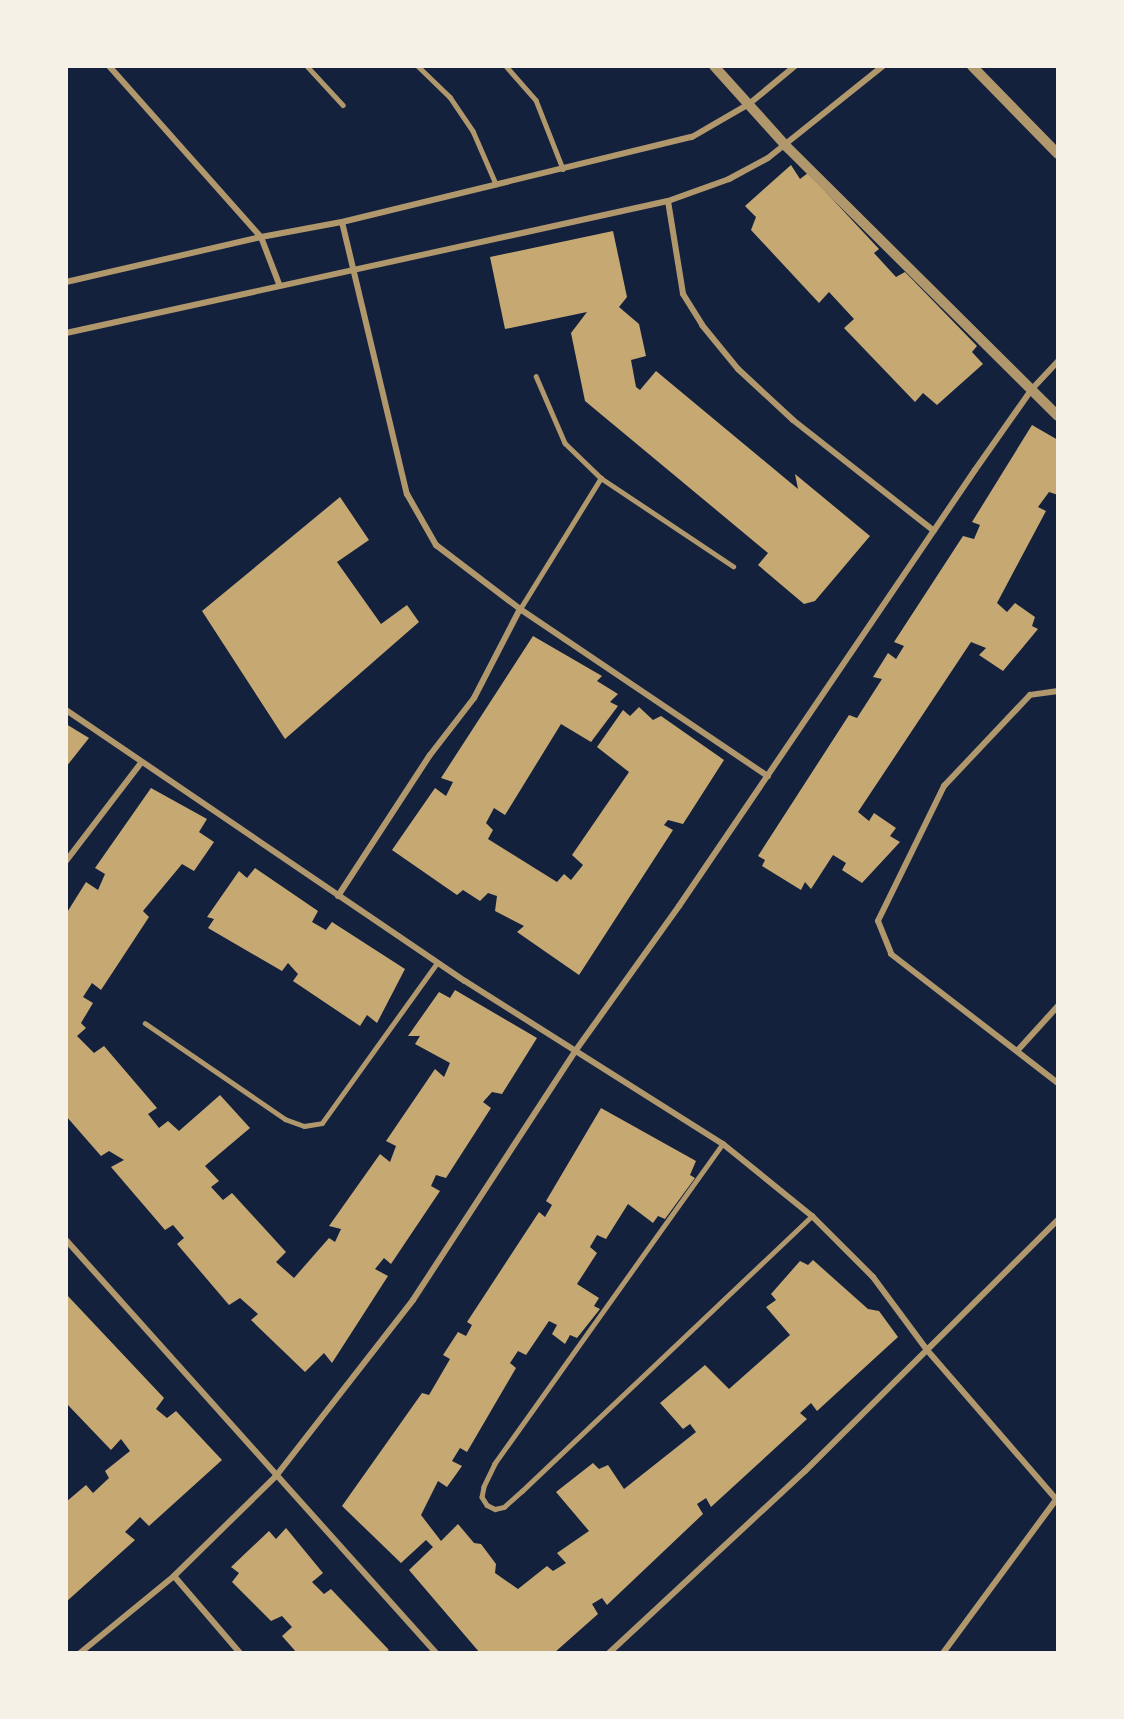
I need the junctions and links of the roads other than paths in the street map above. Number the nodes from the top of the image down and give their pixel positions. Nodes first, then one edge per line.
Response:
1 (109, 66) edge
2 (306, 66) edge
3 (418, 66) edge
4 (506, 66) edge
5 (714, 66) edge
6 (795, 66) edge
7 (883, 66) edge
8 (972, 66) edge
9 (749, 104) junction
10 (343, 105) dead end
11 (786, 146) junction
12 (1058, 154) edge
13 (563, 169) junction
14 (496, 184) junction
15 (668, 201) junction
16 (342, 222) junction
17 (261, 237) junction
18 (354, 269) junction
19 (66, 282) edge
20 (279, 284) junction
21 (66, 333) edge
22 (1058, 360) edge
23 (536, 376) dead end
24 (1032, 389) junction
25 (1058, 416) edge
26 (600, 478) junction
27 (934, 531) junction
28 (733, 566) dead end
29 (520, 609) junction
30 (1058, 691) edge
31 (66, 710) edge
32 (141, 763) junction
33 (768, 776) junction
34 (66, 861) edge
35 (338, 896) junction
36 (437, 963) junction
37 (1058, 1006) edge
38 (145, 1023) dead end
39 (576, 1050) junction
40 (1017, 1051) junction
41 (1058, 1083) edge
42 (723, 1144) junction
43 (812, 1216) junction
44 (1058, 1220) edge
45 (66, 1240) edge
46 (927, 1350) junction
47 (276, 1476) junction
48 (1057, 1499) edge
49 (174, 1576) junction
50 (80, 1653) edge
51 (240, 1653) edge
52 (436, 1653) edge
53 (609, 1653) edge
54 (943, 1653) edge

1 - 17 street
2 - 10 lane
3 - 14 lane
4 - 13 lane
5 - 9 street
6 - 9 street
7 - 11 street
8 - 12 street
9 - 11 street
9 - 13 street
11 - 15 street
11 - 24 street
13 - 14 street
14 - 16 street
15 - 18 street
15 - 27 street
16 - 17 street
16 - 18 street
17 - 19 street
17 - 20 street
18 - 20 street
18 - 29 street
20 - 21 street
22 - 24 street
23 - 26 lane
24 - 25 street
24 - 27 street
26 - 28 lane
26 - 29 lane
27 - 33 street
29 - 33 street
29 - 35 street
30 - 40 street
31 - 32 street
32 - 34 street
32 - 35 street
33 - 39 street
35 - 36 street
36 - 38 lane
36 - 39 street
37 - 40 street
39 - 42 street
39 - 47 street
40 - 41 street
42 - 43 street
42 - 43 lane
43 - 46 street
44 - 46 street
45 - 47 street
46 - 48 street
46 - 53 street
47 - 49 street
47 - 52 street
48 - 54 street
49 - 50 street
49 - 51 street

